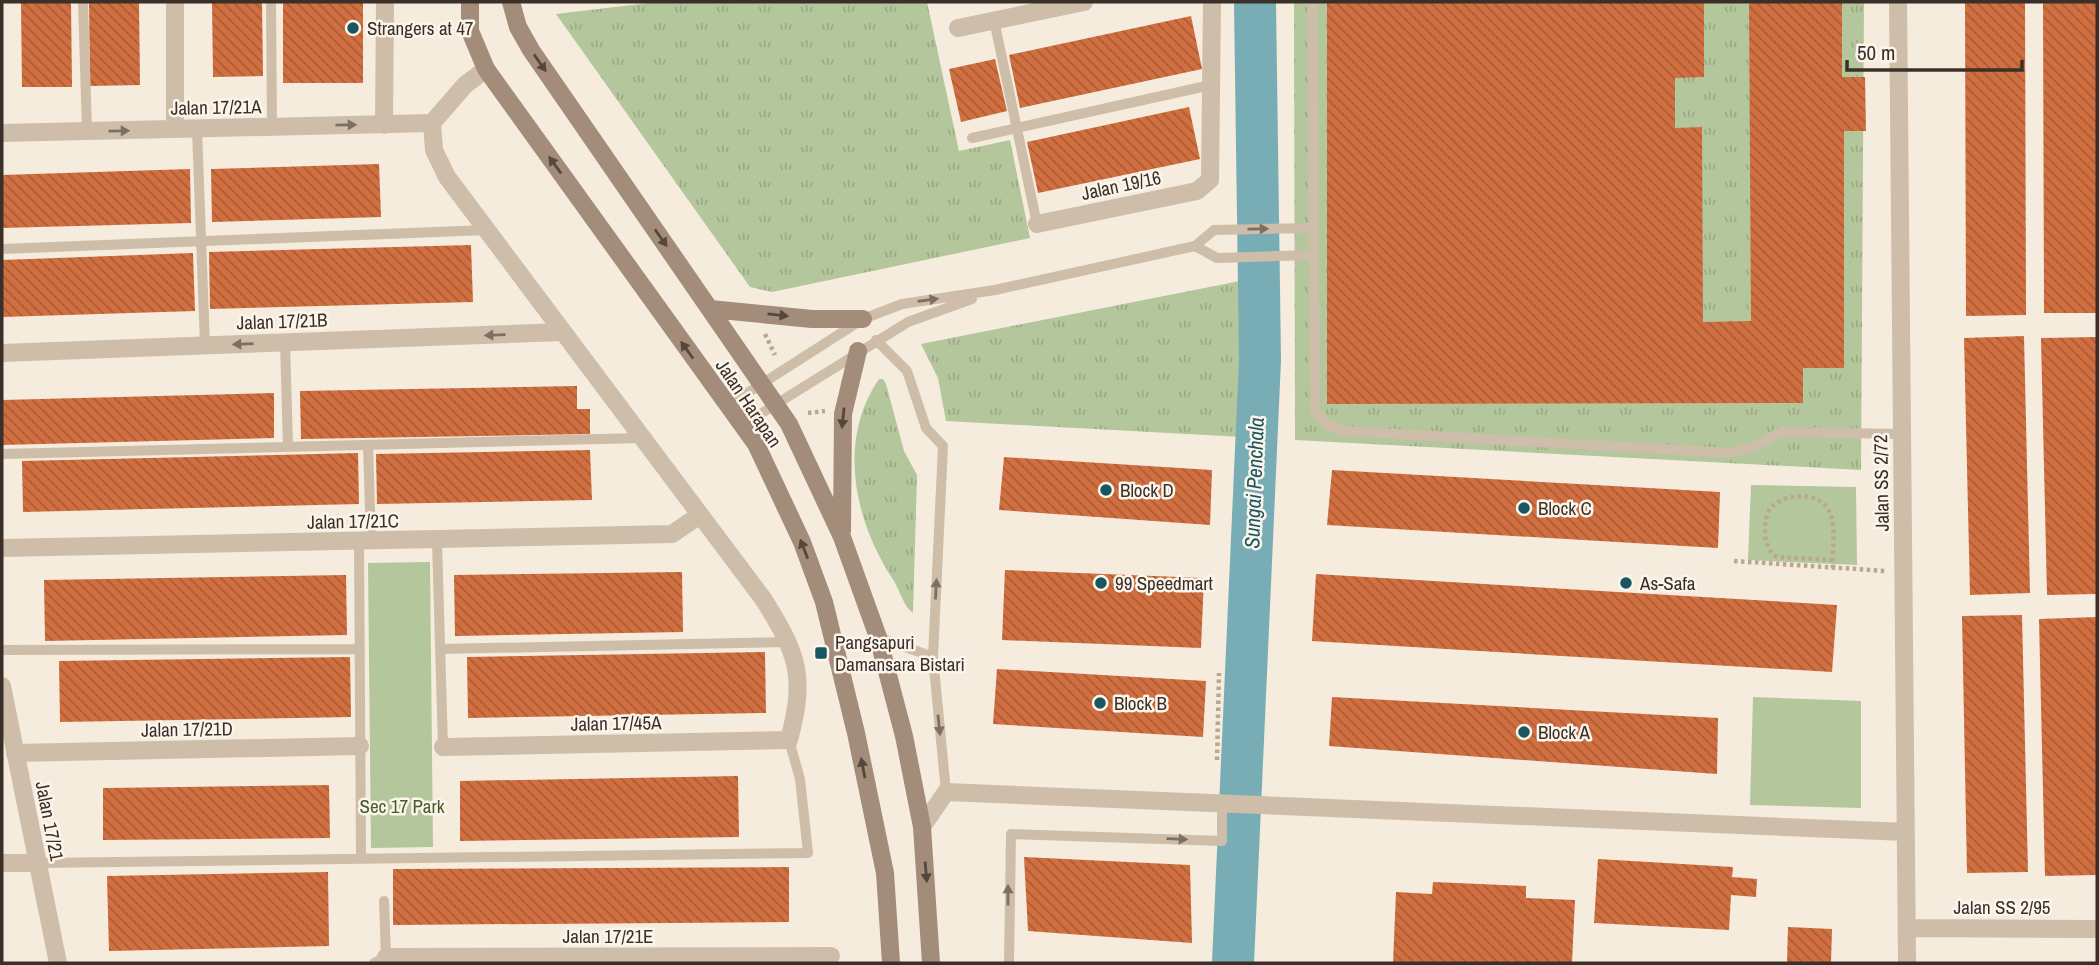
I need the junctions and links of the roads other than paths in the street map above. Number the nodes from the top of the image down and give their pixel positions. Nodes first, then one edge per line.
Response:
1 (83, 2) edge
2 (175, 2) edge
3 (271, 2) edge
4 (384, 2) edge
5 (470, 2) edge
6 (511, 2) edge
7 (1083, 2) edge
8 (1212, 2) edge
9 (1312, 2) edge
10 (1898, 2) edge
11 (994, 20) junction
12 (958, 28) dead end
13 (486, 69) junction
14 (1211, 85) junction
15 (432, 123) junction
16 (384, 125) junction
17 (272, 127) junction
18 (1017, 128) junction
19 (175, 129) junction
20 (197, 129) junction
21 (87, 131) junction
22 (2, 133) edge
23 (972, 138) dead end
24 (1037, 224) joint
25 (1307, 228) junction
26 (487, 230) junction
27 (201, 241) junction
28 (1195, 246) junction
29 (2, 248) edge
30 (1314, 256) junction
31 (995, 290) junction
32 (710, 309) junction
33 (863, 319) junction
34 (564, 332) junction
35 (876, 340) junction
36 (285, 342) junction
37 (205, 345) junction
38 (858, 351) junction
39 (2, 353) edge
40 (761, 383) junction
41 (774, 402) junction
42 (727, 406) junction
43 (741, 426) junction
44 (1902, 434) junction
45 (642, 438) junction
46 (368, 445) junction
47 (288, 447) junction
48 (2, 454) edge
49 (700, 515) junction
50 (842, 537) junction
51 (437, 541) junction
52 (365, 542) junction
53 (2, 548) edge
54 (878, 638) junction
55 (790, 642) junction
56 (359, 649) junction
57 (440, 649) junction
58 (2, 650) edge
59 (933, 657) junction
60 (2, 686) edge
61 (789, 740) junction
62 (360, 746) junction
63 (443, 747) joint
64 (15, 754) junction
65 (946, 792) junction
66 (1222, 803) junction
67 (922, 827) junction
68 (1906, 832) junction
69 (361, 859) junction
70 (2, 863) edge
71 (37, 863) junction
72 (384, 901) dead end
73 (1907, 928) junction
74 (2097, 929) edge
75 (831, 956) dead end
76 (380, 960) edge
77 (645, 960) edge
78 (58, 963) edge
79 (891, 963) edge
80 (931, 963) edge
81 (1009, 963) edge
82 (1907, 963) edge

1 - 21 lane
2 - 19 street
3 - 17 lane
4 - 16 street
5 - 13 main road, Jalan Harapan
6 -> 32 main road, Jalan Harapan
7 - 11 street
8 - 14 street
9 - 25 lane
10 - 44 street, Jalan SS 2/72
11 - 12 street
11 - 18 lane
13 - 15 street
42 -> 13 main road, Jalan Harapan
14 - 18 lane
14 - 24 street, Jalan 19/16
15 - 16 street, Jalan 17/21A
15 - 26 street
17 -> 16 street, Jalan 17/21A
17 - 20 street, Jalan 17/21A
18 - 23 lane
18 - 24 lane
19 - 20 street, Jalan 17/21A
21 -> 19 street, Jalan 17/21A
20 - 27 lane
21 - 22 street, Jalan 17/21A
28 -> 25 lane
25 - 30 lane
26 - 27 lane
26 - 34 street
27 - 29 lane
27 - 37 lane
28 - 30 lane
28 - 31 lane
30 - 44 lane
33 -> 31 lane
31 - 35 lane
32 -> 33 main road
32 - 40 main road, Jalan Harapan
33 - 40 lane
34 -> 36 street, Jalan 17/21B
34 - 45 street
35 - 38 lane
59 -> 35 lane
36 -> 37 street, Jalan 17/21B
36 - 47 lane
37 - 39 street, Jalan 17/21B
38 - 41 lane
38 -> 50 main road
40 - 41 main road, Jalan Harapan
40 - 42 lane
41 - 43 lane
41 - 50 main road, Jalan Harapan
42 - 43 main road, Jalan Harapan
79 -> 43 main road, Jalan Harapan
44 - 68 street, Jalan SS 2/72
45 - 46 lane
45 - 49 street
46 - 47 lane
46 - 52 lane
47 - 48 lane
49 - 51 street, Jalan 17/21C
49 - 55 street
50 - 54 main road, Jalan Harapan
51 - 52 street, Jalan 17/21C
51 - 57 lane
52 - 53 street, Jalan 17/21C
52 - 56 lane
54 - 59 lane
54 - 67 main road, Jalan Harapan
55 - 57 lane
55 - 61 street
56 - 58 lane
56 - 62 lane
57 - 63 lane
59 -> 65 lane
60 - 64 street, Jalan 17/21
61 - 63 street, Jalan 17/45A
61 - 69 lane
62 - 64 street, Jalan 17/21D
62 - 69 lane
64 - 71 street, Jalan 17/21
65 - 66 street
65 - 67 street
66 - 68 street
81 -> 66 lane
67 -> 80 main road, Jalan Harapan
68 - 73 street, Jalan SS 2/72
69 - 71 lane
70 - 71 street
71 - 78 street, Jalan 17/21
72 - 76 lane
73 - 74 street, Jalan SS 2/95
73 - 82 street, Jalan SS 2/72
75 - 77 street, Jalan 17/21E
76 - 77 street, Jalan 17/21E

